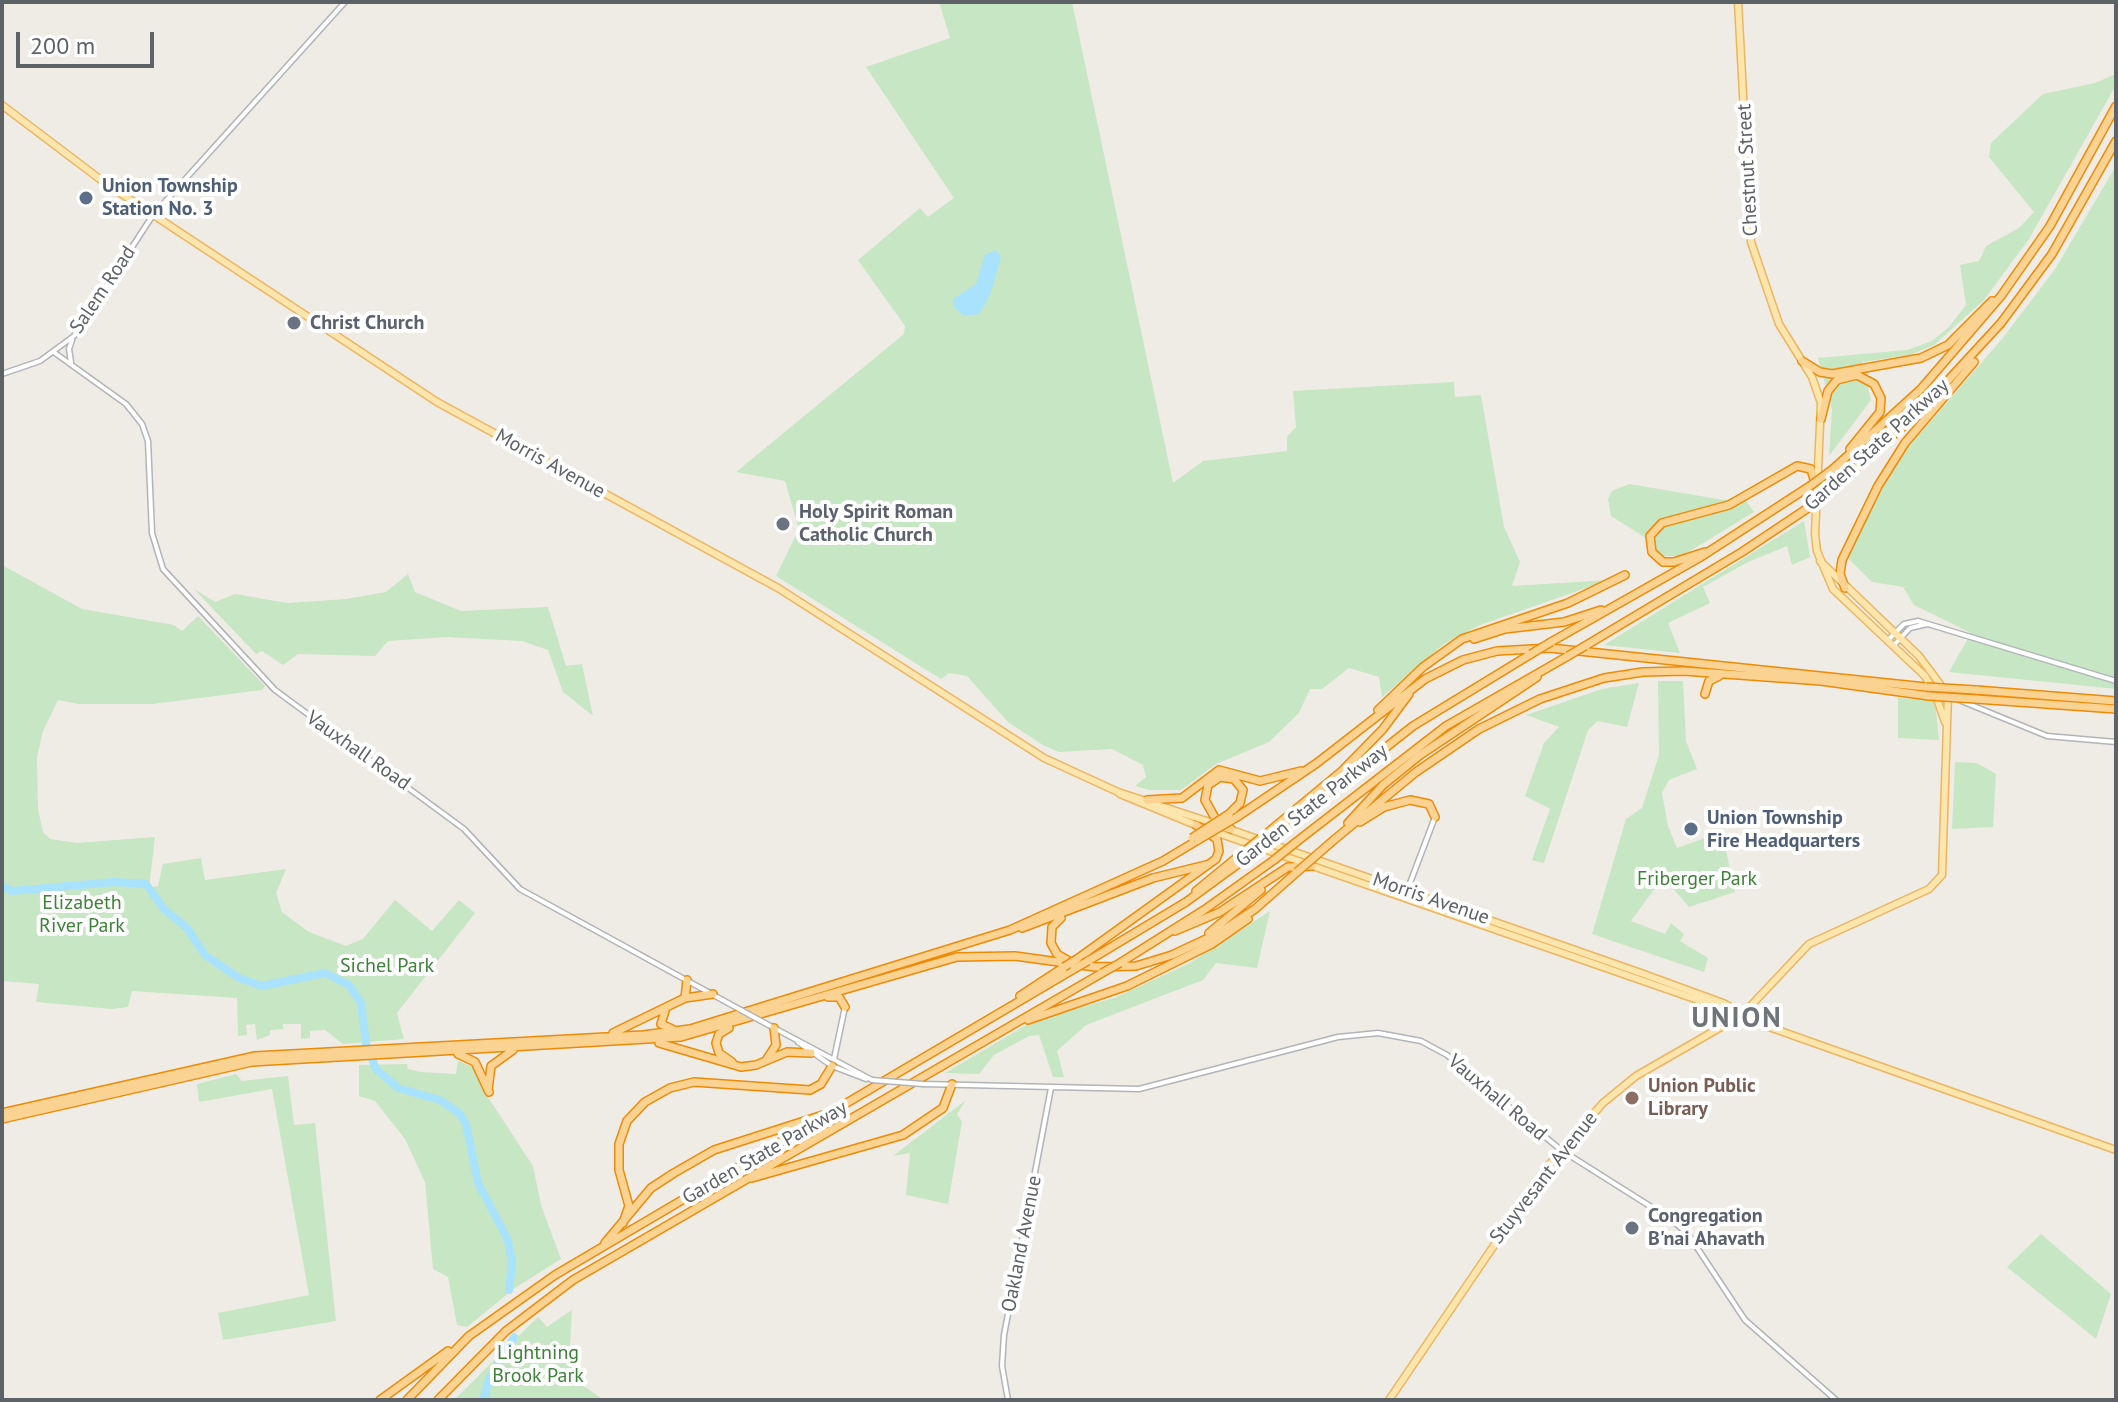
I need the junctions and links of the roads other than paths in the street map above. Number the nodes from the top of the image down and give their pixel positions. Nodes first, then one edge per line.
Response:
1 (345, 2) edge
2 (1738, 2) edge
3 (2, 105) edge
4 (2116, 106) edge
5 (2116, 141) edge
6 (153, 215) junction
7 (2019, 274) junction
8 (2013, 309) junction
9 (74, 336) junction
10 (55, 353) junction
11 (1802, 361) junction
12 (72, 364) junction
13 (2, 374) edge
14 (1810, 374) junction
15 (1849, 376) junction
16 (1821, 419) junction
17 (1833, 469) junction
18 (1818, 490) junction
19 (1714, 549) junction
20 (1820, 561) junction
21 (1625, 575) dead end
22 (1845, 588) junction
23 (1626, 601) junction
24 (1897, 636) junction
25 (1891, 643) junction
26 (1541, 648) junction
27 (1568, 656) junction
28 (1434, 658) junction
29 (1673, 666) junction
30 (1723, 674) junction
31 (1925, 676) junction
32 (2116, 681) edge
33 (1418, 684) junction
34 (1705, 694) dead end
35 (1976, 694) junction
36 (1948, 695) junction
37 (2116, 701) edge
38 (2116, 709) edge
39 (1946, 729) junction
40 (2116, 742) edge
41 (1344, 743) junction
42 (1317, 763) junction
43 (1118, 792) junction
44 (1147, 800) junction
45 (1233, 816) junction
46 (1435, 817) joint
47 (1196, 825) junction
48 (1231, 829) junction
49 (1270, 835) junction
50 (1335, 839) junction
51 (1212, 863) junction
52 (1312, 866) junction
53 (1283, 870) junction
54 (1283, 884) junction
55 (1407, 891) junction
56 (1069, 913) junction
57 (1010, 930) junction
58 (1169, 933) junction
59 (1188, 948) junction
60 (1095, 967) junction
61 (687, 980) junction
62 (861, 984) junction
63 (713, 994) junction
64 (685, 998) junction
65 (814, 999) junction
66 (845, 1007) junction
67 (666, 1009) junction
68 (1742, 1015) junction
69 (995, 1016) junction
70 (747, 1019) junction
71 (774, 1028) junction
72 (683, 1031) junction
73 (1000, 1032) junction
74 (596, 1038) junction
75 (796, 1040) junction
76 (641, 1041) junction
77 (517, 1048) junction
78 (448, 1051) junction
79 (381, 1052) junction
80 (811, 1053) junction
81 (761, 1063) junction
82 (833, 1063) junction
83 (745, 1067) junction
84 (872, 1080) junction
85 (952, 1084) junction
86 (1051, 1088) junction
87 (840, 1109) junction
88 (2, 1116) edge
89 (1561, 1150) junction
90 (2116, 1150) edge
91 (746, 1179) junction
92 (623, 1223) junction
93 (602, 1247) junction
94 (469, 1336) junction
95 (380, 1400) edge
96 (407, 1400) edge
97 (438, 1400) edge
98 (1008, 1400) edge
99 (1389, 1400) edge
100 (1836, 1400) edge

1 - 6 street, Salem Road
2 - 11 main road, Chestnut Street
3 - 6 main road, Morris Avenue
4 - 7 highway, Garden State Parkway
5 - 8 highway, Garden State Parkway
6 - 9 street, Salem Road
6 - 43 main road, Morris Avenue
7 - 11 highway
7 - 17 highway, Garden State Parkway
8 - 18 highway, Garden State Parkway
8 - 22 highway
9 - 10 street, Salem Road
9 - 12 street
10 - 12 street, Vauxhall Road
10 - 13 street, Salem Road
11 - 14 main road, Chestnut Street
12 - 61 street, Vauxhall Road
14 - 15 highway
14 - 16 main road, Chestnut Street
15 - 16 highway
15 - 17 highway
16 - 18 main road, Chestnut Street
17 - 18 highway, Garden State Parkway, bridge
18 - 19 highway, Garden State Parkway
18 - 19 highway
18 - 20 main road, Chestnut Street
18 - 27 highway, Garden State Parkway, bridge
19 - 23 highway, Garden State Parkway
20 - 22 main road
20 - 25 main road, Chestnut Street
21 - 28 highway
22 - 24 main road
23 - 26 highway, Garden State Parkway, bridge
23 - 28 highway
24 - 25 street
24 - 32 street
24 - 36 main road
25 - 31 main road, Chestnut Street
26 - 29 highway
26 - 33 highway
26 - 49 highway, Garden State Parkway, bridge
27 - 50 highway
27 - 58 highway, Garden State Parkway, bridge
28 - 41 highway
29 - 30 highway
29 - 35 highway, bridge
29 - 50 highway
30 - 34 highway
30 - 35 highway, bridge
31 - 36 street
31 - 39 main road, Stuyvesant Avenue
33 - 41 highway
33 - 49 highway
35 - 37 highway
35 - 38 highway
36 - 39 main road, Stuyvesant Avenue
36 - 40 street
39 - 68 main road, Stuyvesant Avenue
41 - 42 highway
42 - 44 highway
42 - 45 highway
43 - 44 main road, Morris Avenue
43 - 47 main road, Morris Avenue
44 - 48 main road, Morris Avenue
45 - 48 highway
45 - 57 highway, bridge
46 - 50 highway
46 - 55 street
47 - 51 highway
47 - 52 main road, Morris Avenue
48 - 55 main road, Morris Avenue
49 - 69 highway, Garden State Parkway, bridge
50 - 54 highway, bridge
51 - 56 highway
51 - 69 highway, bridge
52 - 53 highway
52 - 68 main road, Morris Avenue
53 - 58 highway
53 - 59 highway
54 - 59 highway
54 - 73 highway
55 - 68 main road, Morris Avenue
56 - 57 highway
56 - 60 highway
57 - 72 highway
58 - 73 highway, Garden State Parkway, bridge
59 - 60 highway
60 - 62 highway
61 - 63 street, Vauxhall Road
61 - 64 highway
62 - 65 highway
62 - 66 highway
63 - 64 highway
63 - 71 street, Vauxhall Road, bridge
64 - 67 highway
65 - 66 highway
65 - 70 highway
66 - 82 street
67 - 72 highway
67 - 74 highway
68 - 89 main road, Stuyvesant Avenue
68 - 90 main road, Morris Avenue
69 - 87 highway, Garden State Parkway
70 - 76 highway
70 - 83 highway
71 - 75 street, Vauxhall Road
71 - 81 highway
72 - 74 highway
73 - 91 highway, Garden State Parkway
74 - 79 highway
75 - 80 street, Vauxhall Road
75 - 82 street, Vauxhall Road
76 - 77 highway
76 - 83 highway
77 - 78 highway
77 - 78 highway
78 - 79 highway
79 - 88 highway
80 - 81 highway
80 - 82 street, Vauxhall Road
81 - 83 highway
82 - 84 street, Vauxhall Road
82 - 84 street, Vauxhall Road
82 - 92 highway
84 - 85 street, Vauxhall Road, bridge
85 - 86 street, Vauxhall Road
85 - 91 highway
86 - 89 street, Vauxhall Road
86 - 98 street, Oakland Avenue
87 - 92 highway
87 - 93 highway, Garden State Parkway
89 - 99 main road, Stuyvesant Avenue
89 - 100 street, Vauxhall Road
91 - 97 highway, Garden State Parkway
92 - 93 highway
93 - 94 highway, Garden State Parkway
94 - 95 highway
94 - 96 highway, Garden State Parkway

